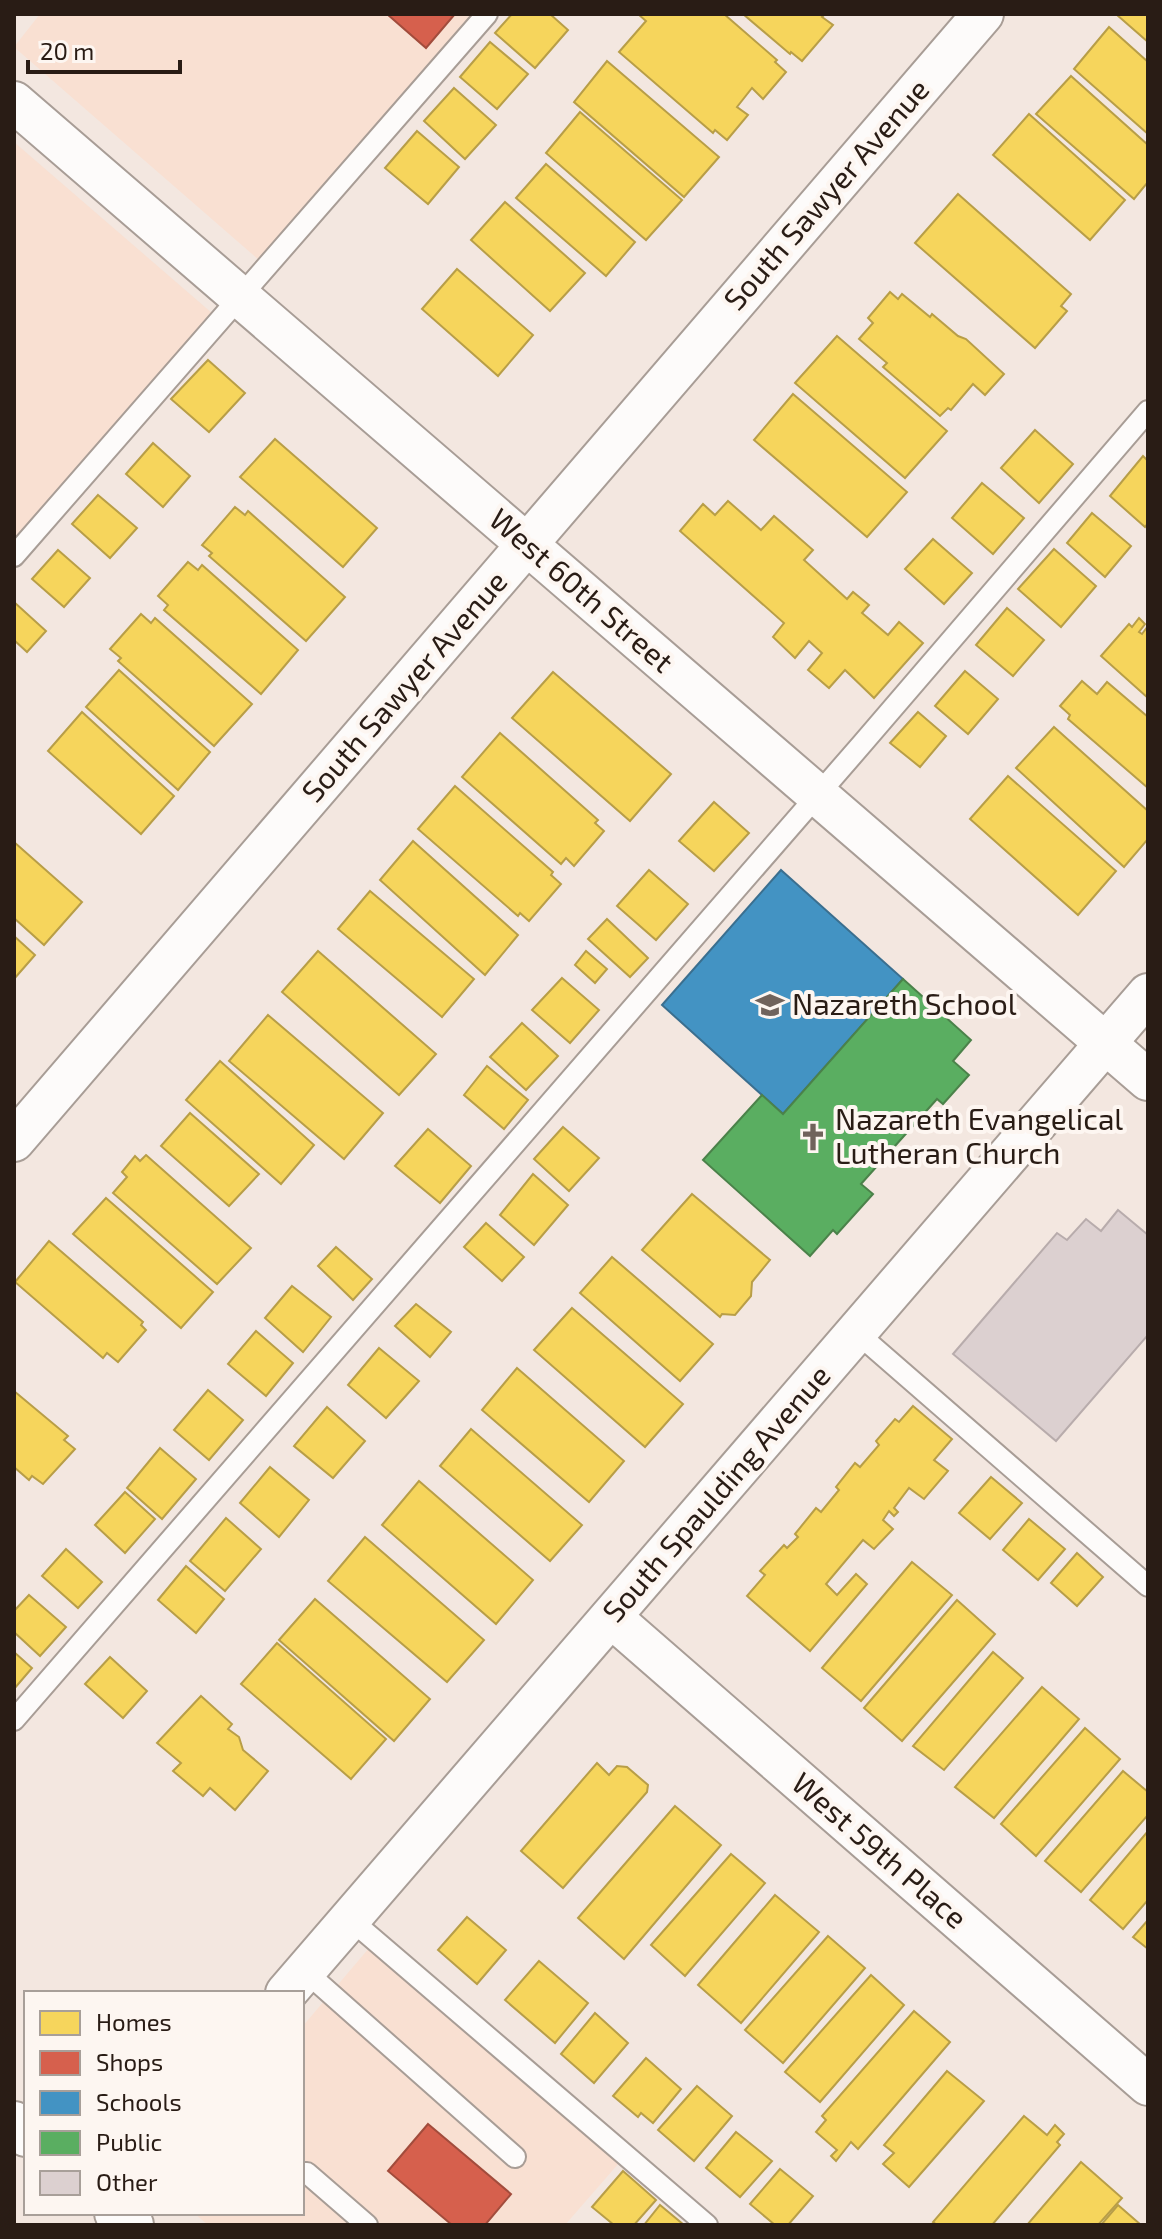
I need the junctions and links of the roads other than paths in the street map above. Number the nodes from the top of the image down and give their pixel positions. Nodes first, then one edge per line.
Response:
1 (487, 14) edge
2 (983, 14) edge
3 (14, 102) edge
4 (241, 297) junction
5 (1148, 411) edge
6 (527, 545) junction
7 (14, 556) edge
8 (818, 795) junction
9 (1148, 994) edge
10 (1106, 1043) junction
11 (1148, 1080) edge
12 (14, 1141) edge
13 (856, 1332) junction
14 (1148, 1586) edge
15 (611, 1617) junction
16 (14, 1720) edge
17 (350, 1919) junction
18 (295, 1982) edge
19 (1148, 2085) edge
20 (515, 2157) dead end
21 (304, 2173) edge
22 (367, 2225) edge
23 (707, 2225) edge

1 - 4 lane
2 - 6 street, South Sawyer Avenue
3 - 4 street, West 60th Street
4 - 6 street, West 60th Street
4 - 7 lane
5 - 8 lane
6 - 8 street, West 60th Street
6 - 12 street, South Sawyer Avenue
8 - 10 street, West 60th Street
8 - 16 lane
9 - 10 street, South Spaulding Avenue
10 - 11 street, West 60th Street
10 - 13 street, South Spaulding Avenue
13 - 14 lane
13 - 15 street, South Spaulding Avenue
15 - 17 street, South Spaulding Avenue
15 - 19 street, West 59th Place
17 - 18 street, South Spaulding Avenue
17 - 23 lane
18 - 20 lane
21 - 22 lane

